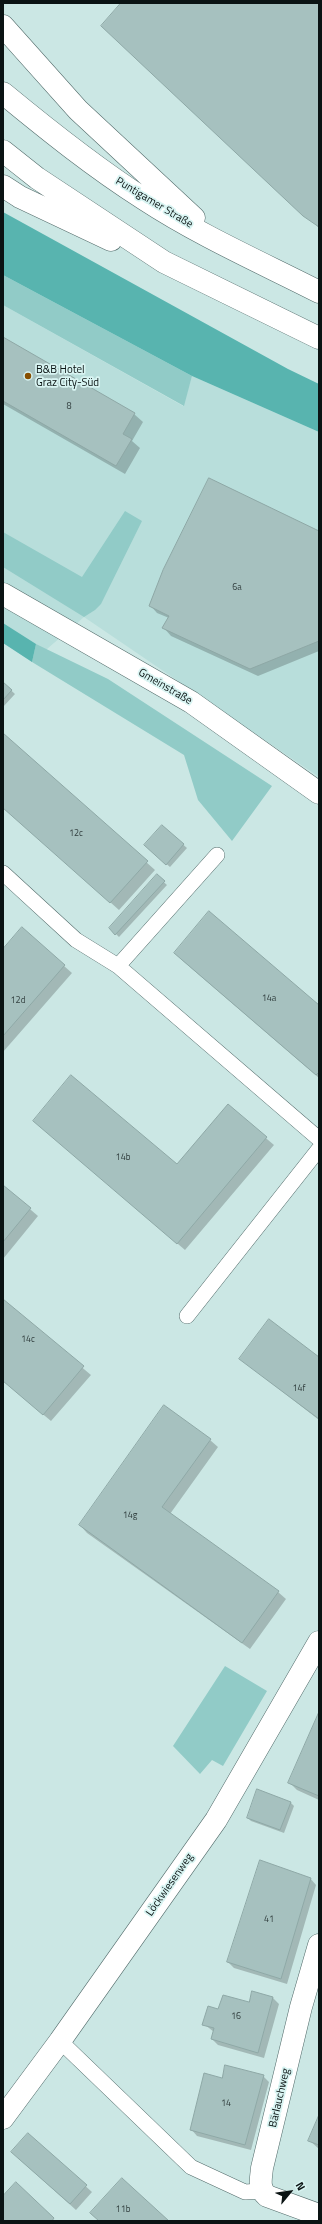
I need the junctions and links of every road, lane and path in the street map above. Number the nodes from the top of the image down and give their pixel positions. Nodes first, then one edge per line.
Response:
1 (3, 26) edge
2 (3, 94) edge
3 (3, 151) edge
4 (3, 186) edge
5 (220, 242) junction
6 (164, 262) junction
7 (319, 292) edge
8 (319, 338) edge
9 (3, 594) edge
10 (319, 793) edge
11 (217, 855) dead end
12 (3, 873) edge
13 (118, 966) junction
14 (319, 1139) edge
15 (319, 1149) edge
16 (187, 1316) dead end
17 (319, 1642) edge
18 (319, 1945) edge
19 (60, 2041) junction
20 (3, 2118) edge
21 (262, 2191) junction
22 (319, 2215) edge

1 - 5 street
2 - 5 street, Puntigamer Straße
3 - 6 street
4 - 6 street
5 - 7 street, Puntigamer Straße
6 - 8 street
9 - 10 street, Gmeinstraße
11 - 13 lane
12 - 13 lane
13 - 14 lane
15 - 16 lane
17 - 19 street, Löckwiesenweg
18 - 21 street, Bärlauchweg
19 - 20 street, Löckwiesenweg
19 - 21 lane
21 - 22 street

